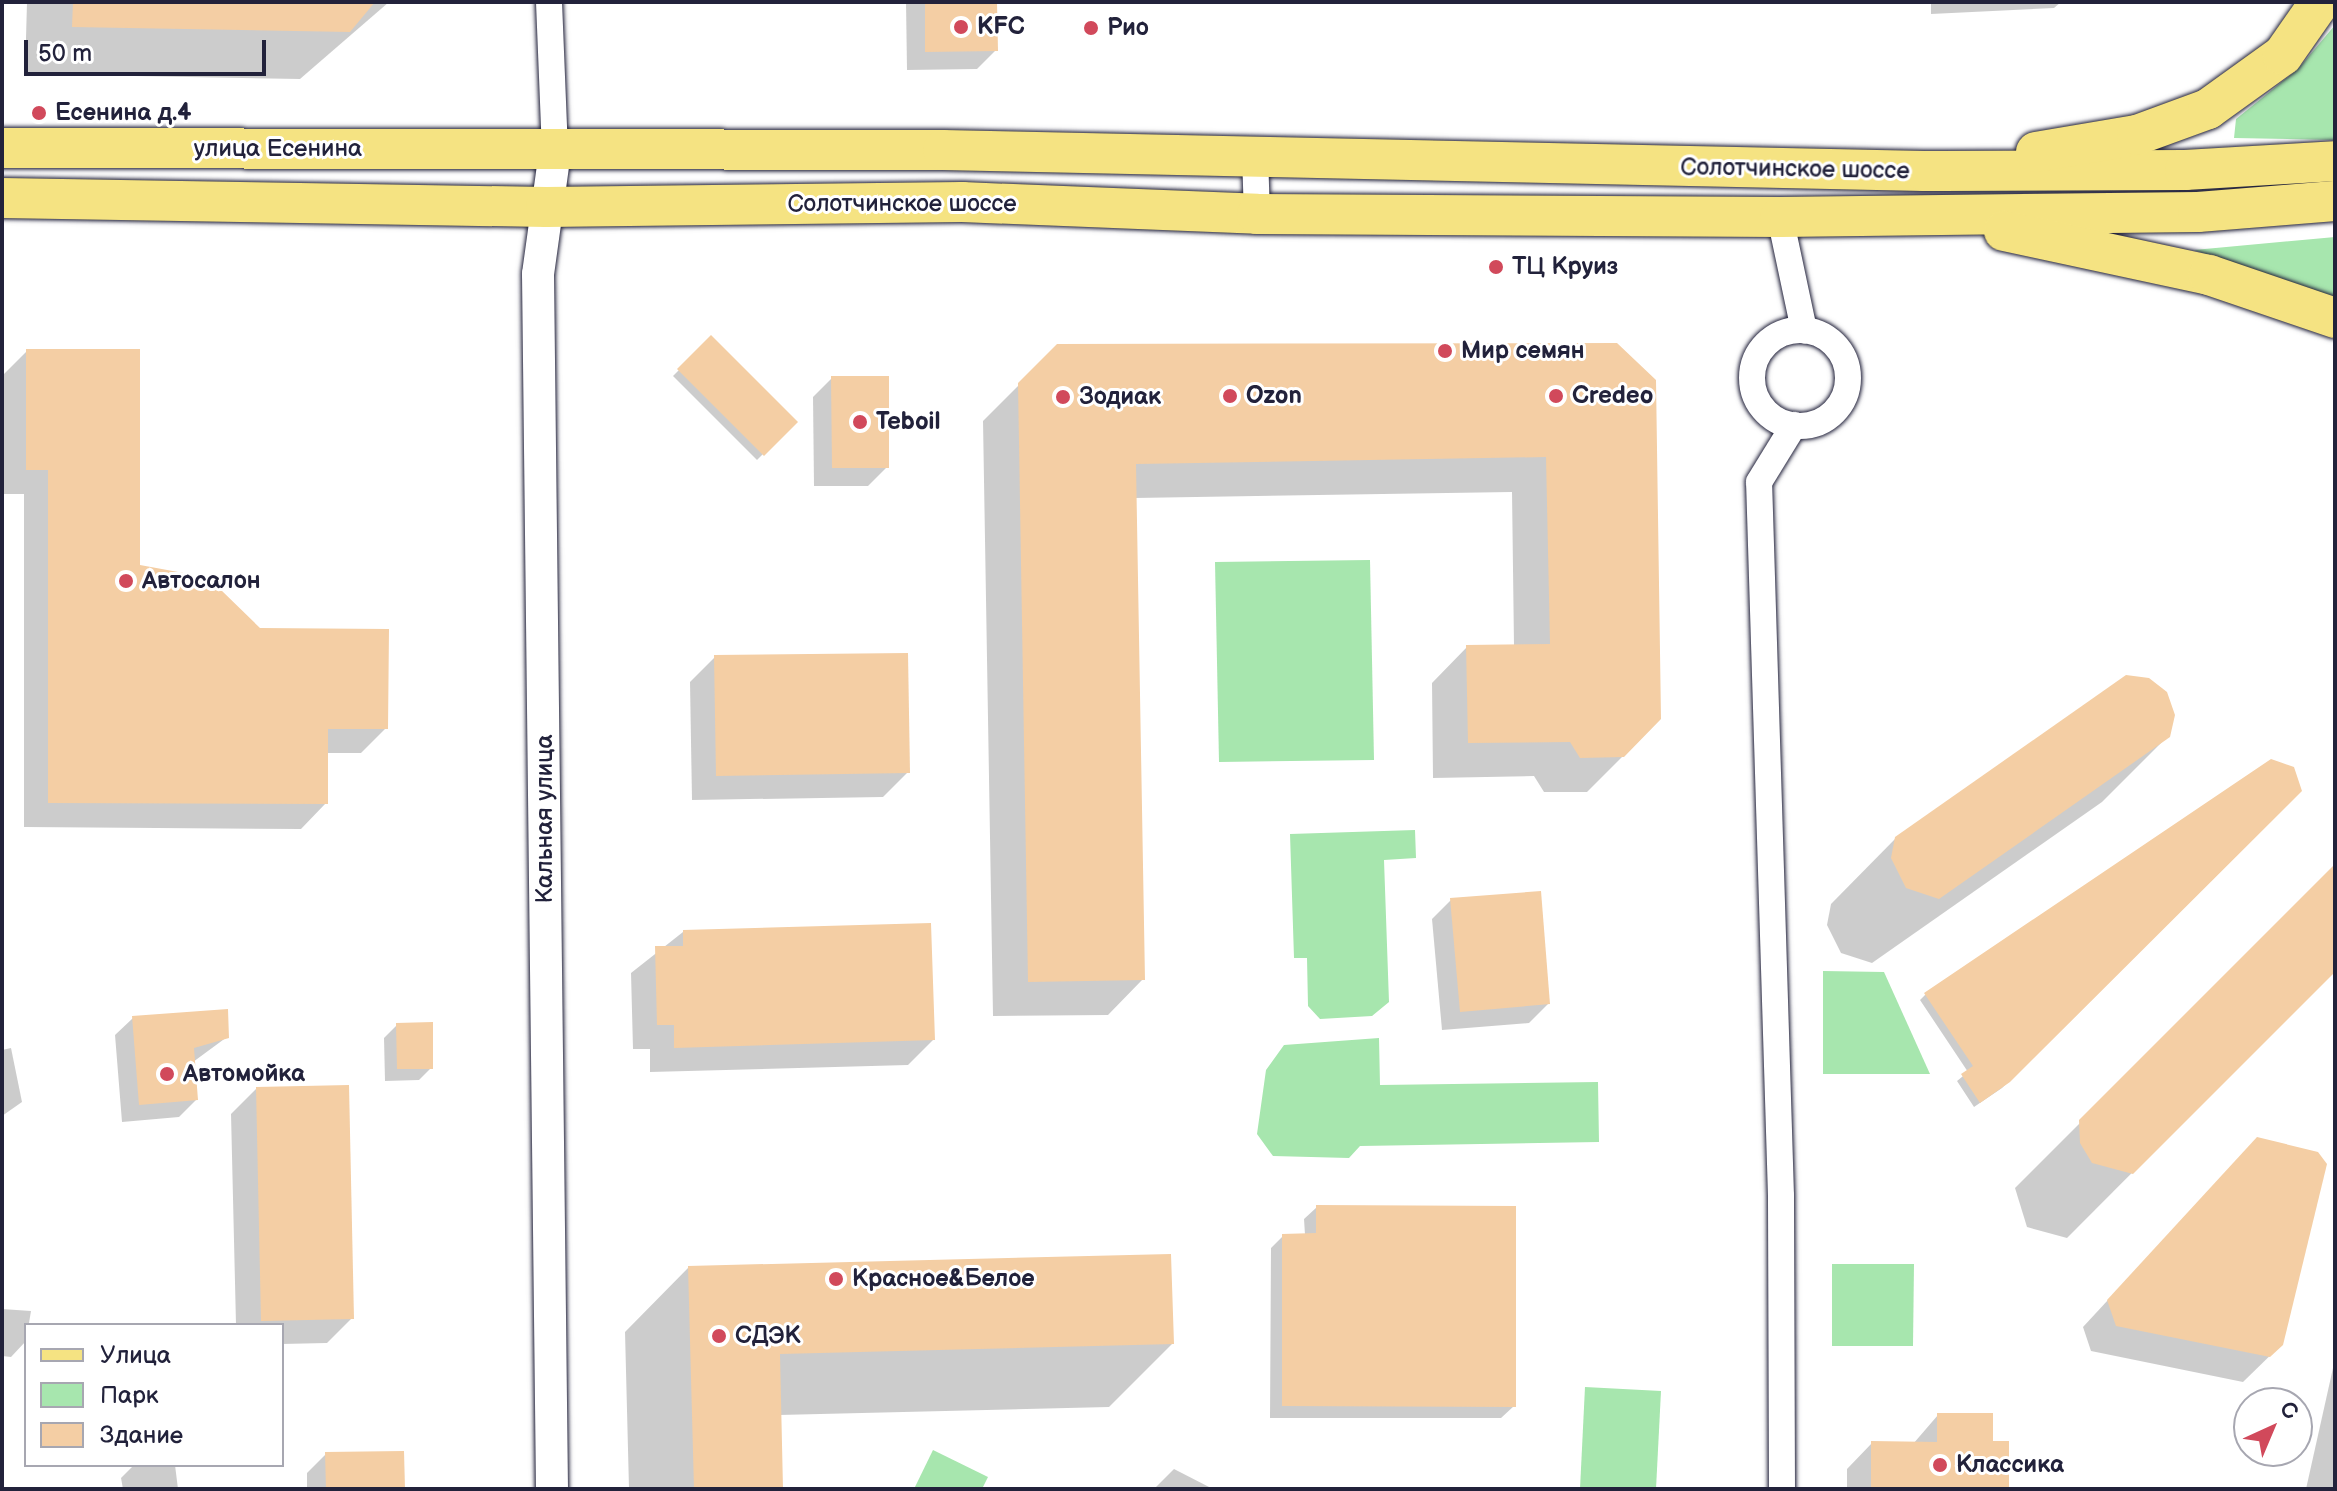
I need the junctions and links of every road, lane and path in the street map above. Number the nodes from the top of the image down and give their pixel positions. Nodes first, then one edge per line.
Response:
1 (549, 2) edge
2 (2320, 2) edge
3 (2, 148) edge
4 (555, 151) junction
5 (1255, 155) junction
6 (2335, 161) edge
7 (1924, 171) junction
8 (2, 198) edge
9 (2335, 201) edge
10 (546, 207) junction
11 (1257, 214) junction
12 (1929, 216) junction
13 (1780, 217) junction
14 (2335, 318) edge
15 (1804, 330) junction
16 (1794, 425) junction
17 (552, 1489) edge
18 (1782, 1489) edge

1 - 4 street
2 - 7 main road
3 - 4 main road, улица Есенина
4 - 5 main road, Солотчинское шоссе
4 - 10 street, Кальная улица
5 - 7 main road, Солотчинское шоссе
5 - 11 street
6 - 7 main road, Солотчинское шоссе
8 - 10 main road
9 - 12 main road, Солотчинское шоссе
10 - 11 main road, Солотчинское шоссе
10 - 17 street, Кальная улица
11 - 13 main road, Солотчинское шоссе
12 - 13 main road, Солотчинское шоссе
12 - 14 main road
13 - 15 street
15 - 16 street
15 - 16 street
16 - 18 street

